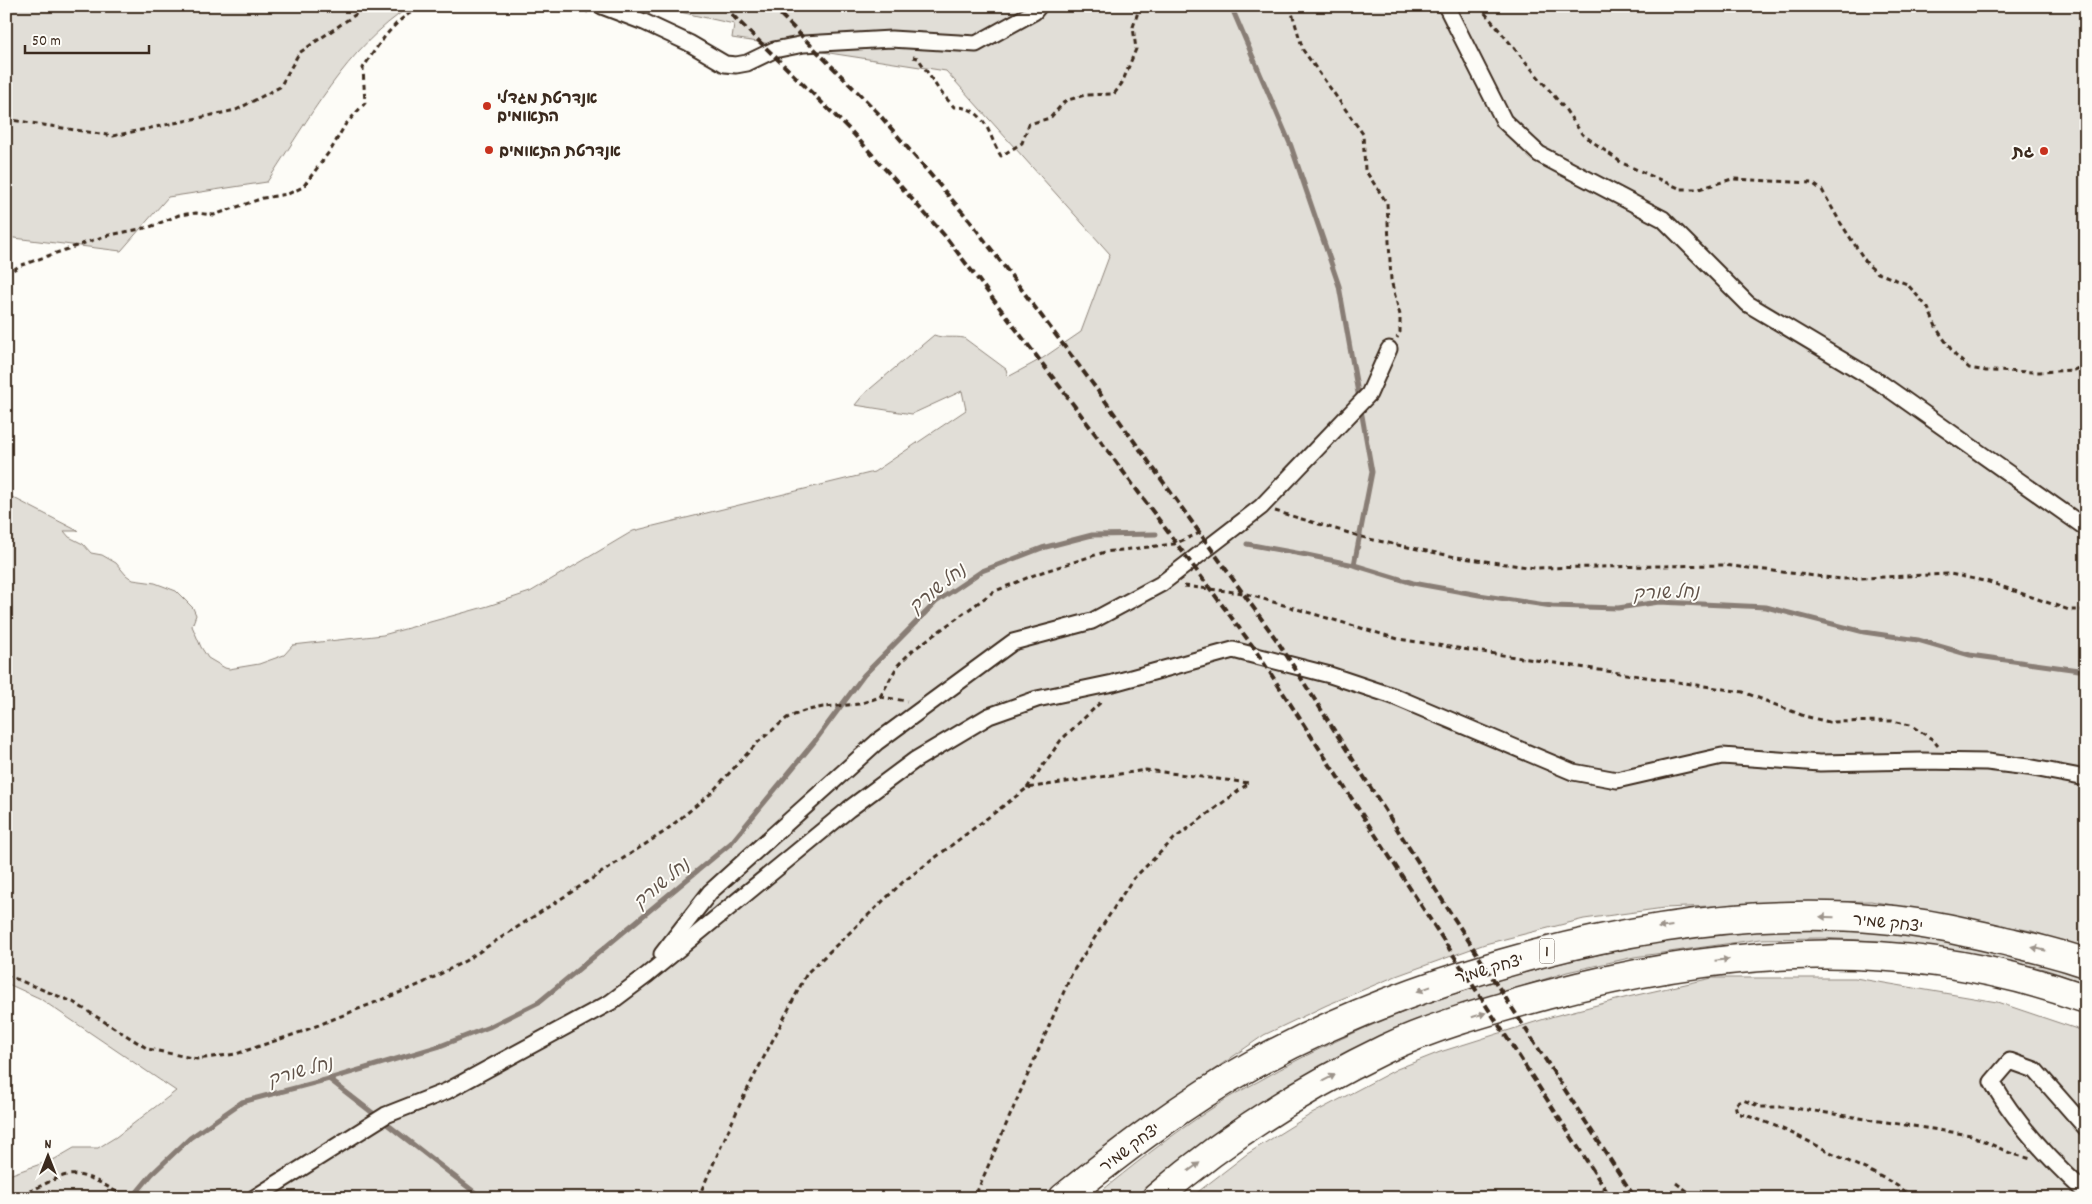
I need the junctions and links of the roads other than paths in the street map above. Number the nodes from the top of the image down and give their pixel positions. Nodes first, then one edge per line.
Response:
1 (1040, 6) edge
2 (1446, 6) edge
3 (598, 10) edge
4 (1390, 349) road end
5 (2086, 528) edge
6 (2086, 778) edge
7 (2086, 963) edge
8 (647, 974) junction
9 (2086, 999) edge
10 (2086, 1128) edge
11 (2086, 1193) edge
12 (254, 1198) edge
13 (1063, 1198) edge
14 (1156, 1198) edge

1 - 3 street
2 - 5 street
4 - 8 street
6 - 8 street
7 -> 13 highway, יצחק שמיר / 1
8 - 12 street
14 -> 9 highway
10 - 11 street

